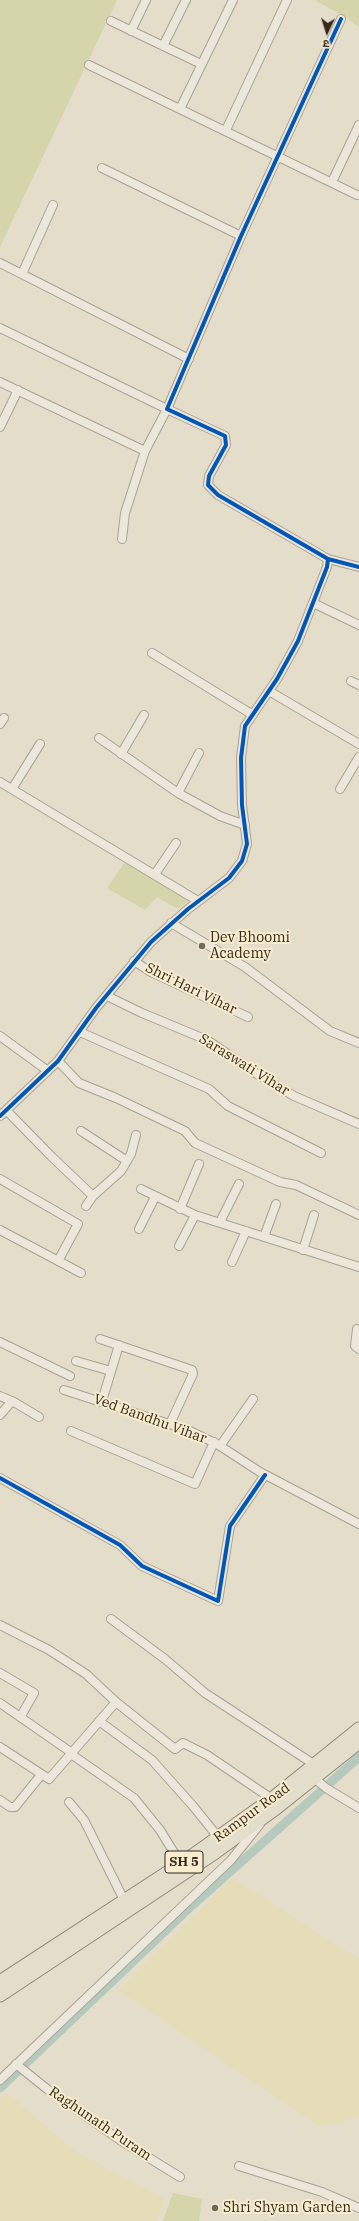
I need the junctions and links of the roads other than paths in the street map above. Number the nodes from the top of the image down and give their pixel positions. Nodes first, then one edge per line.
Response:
1 (146, 0) edge
2 (186, 0) edge
3 (232, 0) edge
4 (287, 0) edge
5 (341, 19) dead end
6 (111, 21) dead end
7 (131, 31) junction
8 (163, 46) junction
9 (202, 64) junction
10 (89, 65) dead end
11 (180, 108) junction
12 (359, 124) edge
13 (226, 130) junction
14 (278, 156) junction
15 (102, 168) dead end
16 (332, 182) junction
17 (357, 195) dead end
18 (53, 205) dead end
19 (241, 236) junction
20 (0, 263) edge
21 (22, 274) junction
22 (0, 328) edge
23 (190, 359) junction
24 (0, 382) edge
25 (18, 390) junction
26 (167, 409) junction
27 (0, 427) edge
28 (145, 452) junction
29 (122, 538) dead end
30 (328, 559) junction
31 (359, 567) edge
32 (313, 603) junction
33 (359, 625) edge
34 (152, 653) dead end
35 (351, 681) dead end
36 (359, 685) edge
37 (270, 691) junction
38 (144, 715) dead end
39 (253, 715) junction
40 (99, 738) dead end
41 (40, 744) dead end
42 (359, 744) edge
43 (200, 753) dead end
44 (121, 754) junction
45 (359, 757) edge
46 (0, 782) edge
47 (12, 789) junction
48 (340, 789) dead end
49 (178, 793) junction
50 (245, 825) junction
51 (176, 843) dead end
52 (155, 874) junction
53 (198, 901) junction
54 (171, 923) junction
55 (134, 962) junction
56 (107, 996) junction
57 (248, 1017) dead end
58 (80, 1032) junction
59 (0, 1036) edge
60 (359, 1043) edge
61 (58, 1061) junction
62 (48, 1071) junction
63 (6, 1110) junction
64 (0, 1116) edge
65 (359, 1124) edge
66 (81, 1131) dead end
67 (136, 1135) dead end
68 (321, 1153) dead end
69 (127, 1161) junction
70 (199, 1164) dead end
71 (0, 1180) edge
72 (239, 1184) dead end
73 (141, 1189) dead end
74 (93, 1196) junction
75 (155, 1197) junction
76 (276, 1204) dead end
77 (86, 1206) dead end
78 (180, 1209) junction
79 (195, 1215) junction
80 (314, 1215) dead end
81 (359, 1215) edge
82 (220, 1222) junction
83 (139, 1229) dead end
84 (0, 1230) edge
85 (246, 1231) junction
86 (264, 1237) junction
87 (179, 1246) dead end
88 (303, 1250) junction
89 (58, 1261) junction
90 (232, 1262) dead end
91 (359, 1267) edge
92 (81, 1273) dead end
93 (357, 1329) dead end
94 (100, 1339) dead end
95 (0, 1342) edge
96 (119, 1345) junction
97 (359, 1349) edge
98 (76, 1361) dead end
99 (111, 1371) junction
100 (70, 1376) dead end
101 (64, 1390) dead end
102 (0, 1396) edge
103 (253, 1399) dead end
104 (12, 1401) junction
105 (102, 1401) junction
106 (0, 1415) edge
107 (39, 1417) dead end
108 (170, 1424) junction
109 (71, 1431) dead end
110 (217, 1444) junction
111 (265, 1475) junction
112 (1, 1480) edge
113 (359, 1524) edge
114 (111, 1619) dead end
115 (0, 1625) edge
116 (0, 1673) edge
117 (116, 1702) junction
118 (0, 1703) edge
119 (21, 1716) junction
120 (99, 1721) junction
121 (359, 1729) edge
122 (358, 1746) edge
123 (0, 1747) edge
124 (71, 1753) junction
125 (41, 1775) junction
126 (320, 1779) junction
127 (272, 1799) junction
128 (0, 1800) edge
129 (69, 1802) dead end
130 (359, 1808) edge
131 (266, 1815) junction
132 (218, 1837) junction
133 (181, 1864) junction
134 (125, 1902) junction
135 (0, 1982) edge
136 (0, 1995) edge
137 (19, 2067) junction
138 (0, 2080) edge
139 (239, 2166) dead end
140 (180, 2177) dead end
141 (359, 2208) edge

1 - 7 street
2 - 8 street
3 - 9 street
4 - 13 street
5 - 14 street
6 - 7 street
7 - 8 street
8 - 9 street
9 - 11 street
10 - 11 street
11 - 13 street
12 - 16 street
13 - 14 street
14 - 16 street
14 - 19 street
15 - 19 street
16 - 17 street
18 - 21 street
19 - 23 street
20 - 21 street
21 - 23 street
22 - 26 street
23 - 26 street
24 - 25 street
25 - 27 street
25 - 28 street
26 - 28 street
26 - 30 street
28 - 29 street
30 - 31 street
30 - 32 street
32 - 33 street
32 - 37 street
34 - 39 street
35 - 36 street
37 - 39 street
37 - 42 street
38 - 44 street
39 - 50 street
40 - 44 street
41 - 47 street
43 - 49 street
44 - 49 street
45 - 48 street
46 - 47 street
47 - 52 street
49 - 50 street
50 - 53 street
51 - 52 street
52 - 53 street
53 - 54 street
54 - 55 street
54 - 60 street
55 - 56 street
55 - 57 street, Shri Hari Vihar
56 - 58 street
56 - 65 street, Saraswati Vihar
58 - 61 street
58 - 68 street
59 - 62 street
61 - 62 street
61 - 81 street
62 - 63 street
63 - 64 street
63 - 74 street
66 - 69 street
67 - 69 street
69 - 74 street
70 - 78 street
71 - 89 street
72 - 82 street
73 - 75 street
74 - 77 street
75 - 78 street
75 - 83 street
76 - 86 street
78 - 79 street
79 - 82 street
79 - 87 street
80 - 88 street
82 - 85 street
84 - 89 street
85 - 86 street
85 - 90 street
86 - 88 street
88 - 91 street
89 - 92 street
93 - 97 street
94 - 96 street
95 - 100 street
96 - 99 street
96 - 108 street
98 - 99 street
99 - 105 street
101 - 105 street, Ved Bandhu Vihar
102 - 104 street
103 - 110 street
104 - 106 street
104 - 107 street
105 - 108 street, Ved Bandhu Vihar
108 - 110 street, Ved Bandhu Vihar
109 - 110 street
110 - 111 street, Ved Bandhu Vihar
111 - 112 street
111 - 113 street, Ved Bandhu Vihar
114 - 126 street
115 - 117 street
116 - 119 street
117 - 120 street
117 - 127 street
118 - 119 street
119 - 124 street
120 - 124 street
120 - 132 street
121 - 126 main road, Rampur Road / SH 5
122 - 126 main road
123 - 125 street
124 - 125 street
124 - 133 street
125 - 128 street
126 - 127 main road, Rampur Road / SH 5
126 - 130 street
126 - 131 main road
127 - 132 main road, Rampur Road / SH 5
129 - 134 street
131 - 136 main road
131 - 137 street
132 - 133 main road, Rampur Road / SH 5
133 - 134 main road, Rampur Road / SH 5
134 - 135 main road, Rampur Road / SH 5
137 - 138 street
137 - 140 street, Raghunath Puram
139 - 141 street

